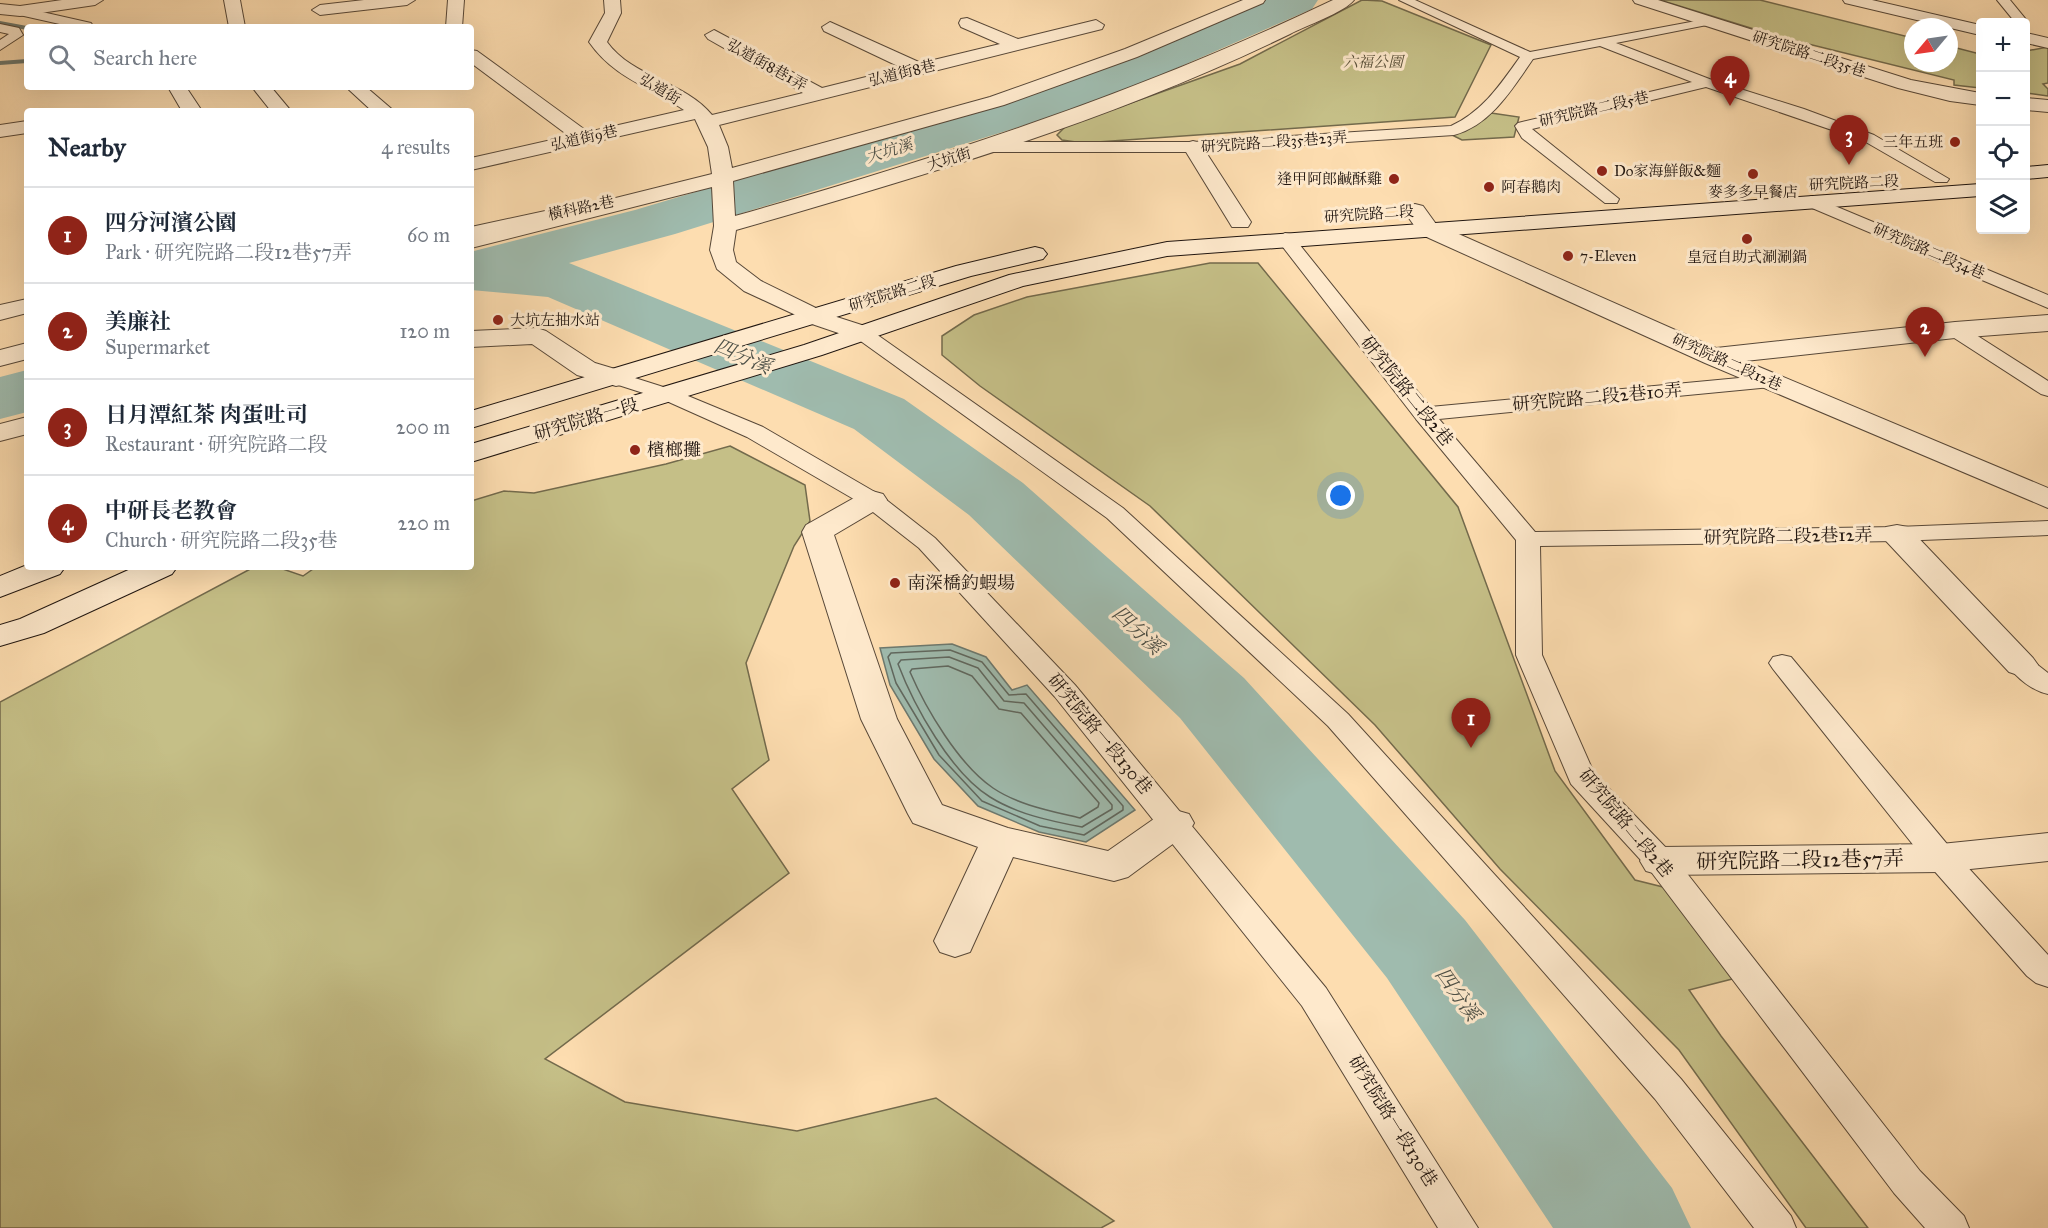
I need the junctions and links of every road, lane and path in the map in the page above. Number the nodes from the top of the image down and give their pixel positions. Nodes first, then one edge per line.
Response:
1 (95, 0) edge
2 (232, 0) edge
3 (407, 0) edge
4 (456, 0) edge
5 (612, 0) edge
6 (1257, 0) edge
7 (1346, 0) edge
8 (1405, 0) edge
9 (1641, 0) edge
10 (1851, 0) edge
11 (2003, 0) edge
12 (0, 9) edge
13 (320, 10) dead end
14 (20, 11) junction
15 (2019, 18) edge
16 (1707, 21) junction
17 (967, 23) dead end
18 (77, 24) edge
19 (236, 24) edge
20 (454, 24) edge
21 (1096, 25) dead end
22 (830, 27) dead end
23 (0, 28) edge
24 (1976, 29) edge
25 (714, 35) dead end
26 (1604, 43) junction
27 (1015, 44) junction
28 (0, 46) edge
29 (1528, 56) junction
30 (474, 57) edge
31 (919, 69) junction
32 (1707, 83) junction
33 (179, 90) edge
34 (264, 90) edge
35 (359, 90) edge
36 (819, 94) junction
37 (1976, 98) edge
38 (2030, 104) edge
39 (2048, 106) edge
40 (190, 108) edge
41 (278, 108) edge
42 (380, 108) edge
43 (703, 117) junction
44 (24, 127) edge
45 (0, 131) edge
46 (584, 138) junction
47 (987, 147) junction
48 (1193, 147) junction
49 (474, 163) edge
50 (2048, 171) edge
51 (2030, 172) edge
52 (1976, 176) edge
53 (1941, 179) junction
54 (722, 182) junction
55 (690, 186) junction
56 (2048, 186) edge
57 (2030, 187) edge
58 (1976, 190) edge
59 (1611, 199) junction
60 (1810, 201) junction
61 (1421, 220) junction
62 (1240, 222) junction
63 (725, 226) junction
64 (474, 231) edge
65 (1134, 233) dead end
66 (1285, 238) junction
67 (474, 240) edge
68 (1060, 249) dead end
69 (2048, 302) edge
70 (24, 307) edge
71 (0, 313) edge
72 (815, 317) junction
73 (2048, 323) edge
74 (1955, 330) junction
75 (771, 331) joint
76 (862, 333) junction
77 (474, 339) edge
78 (24, 345) edge
79 (0, 350) edge
80 (24, 352) edge
81 (1714, 357) junction
82 (0, 358) edge
83 (616, 378) junction
84 (1770, 381) junction
85 (701, 385) joint
86 (2048, 390) edge
87 (669, 395) junction
88 (1424, 414) junction
89 (474, 419) edge
90 (24, 426) edge
91 (0, 433) edge
92 (474, 452) edge
93 (2048, 499) edge
94 (872, 500) junction
95 (2048, 528) edge
96 (1897, 534) junction
97 (1528, 539) junction
98 (41, 570) edge
99 (154, 570) edge
100 (0, 587) edge
101 (0, 636) edge
102 (1782, 663) dead end
103 (2021, 665) joint
104 (2048, 686) edge
105 (1175, 823) junction
106 (1001, 840) junction
107 (2048, 847) edge
108 (1941, 858) junction
109 (1660, 861) junction
110 (955, 941) dead end
111 (2048, 974) edge
112 (1459, 1228) edge
113 (1777, 1228) edge
114 (1950, 1228) edge

1 - 14 street
2 - 19 street
3 - 13 street
4 - 20 street
5 - 43 street, 弘道街
6 - 54 street
7 - 47 street, 大坑街
8 - 29 lane
9 - 16 street, 研究院路二段35巷
10 - 24 street
11 - 15 lane
12 - 14 street
14 - 18 lane
16 - 26 lane
16 - 37 street, 研究院路二段35巷
17 - 27 street
21 - 27 street, 弘道街8巷
22 - 31 street
23 - 28 lane
25 - 36 street, 弘道街8巷1弄
26 - 29 lane
26 - 32 lane
27 - 31 street, 弘道街8巷
29 - 48 lane, 研究院路二段35巷23弄
30 - 46 street
31 - 36 street, 弘道街8巷
32 - 53 lane
32 - 59 lane, 研究院路二段5巷
33 - 40 street
34 - 41 street
35 - 42 street
36 - 43 street, 弘道街8巷
38 - 39 street
43 - 46 street, 弘道街9巷
43 - 54 street
44 - 45 street
46 - 49 street, 弘道街9巷
47 - 48 lane, 研究院路二段35巷23弄
47 - 63 street, 大坑街
48 - 62 street
50 - 51 street
52 - 53 street, 研究院路二段
53 - 59 street, 研究院路二段
54 - 55 street
54 - 63 street
55 - 64 lane, 橫科路2巷
55 - 67 street
56 - 57 street
58 - 60 street, 研究院路二段
59 - 61 street, 研究院路二段
60 - 61 street, 研究院路二段
60 - 69 lane, 研究院路二段34巷
61 - 62 street, 研究院路二段
61 - 66 street, 研究院路二段
61 - 81 street, 研究院路二段12巷
62 - 65 street, 研究院路二段
63 - 72 street
66 - 76 street, 研究院路二段
66 - 88 lane, 研究院路二段2巷
68 - 72 street, 研究院路二段
70 - 71 street
72 - 75 street, 研究院路二段
72 - 76 street
73 - 74 street
74 - 81 street
74 - 86 lane
75 - 83 street, 研究院路一段
76 - 85 street, 研究院路二段
76 - 113 lane
77 - 83 street
78 - 79 lane
80 - 82 street
81 - 84 street, 研究院路二段12巷
83 - 87 lane, 研究院路一段130巷
83 - 89 street, 研究院路一段
84 - 88 lane, 研究院路二段2巷10弄
84 - 93 street, 研究院路二段12巷
85 - 87 street, 研究院路一段
87 - 92 street, 研究院路一段
87 - 94 lane, 研究院路一段130巷
88 - 97 lane, 研究院路二段2巷
90 - 91 street
94 - 105 lane, 研究院路一段130巷
94 - 106 street
95 - 96 lane, 研究院路二段2巷12弄
96 - 97 lane, 研究院路二段2巷12弄
96 - 103 street
97 - 109 lane, 研究院路二段2巷
98 - 100 street
99 - 101 street
102 - 108 lane, 研究院路二段12巷57弄
103 - 104 lane
105 - 106 street
105 - 112 lane, 研究院路一段130巷
106 - 110 street
107 - 108 street, 研究院路二段12巷57弄
108 - 109 street, 研究院路二段12巷57弄
108 - 111 lane, 研究院路二段12巷57弄
109 - 114 lane, 研究院路二段2巷

